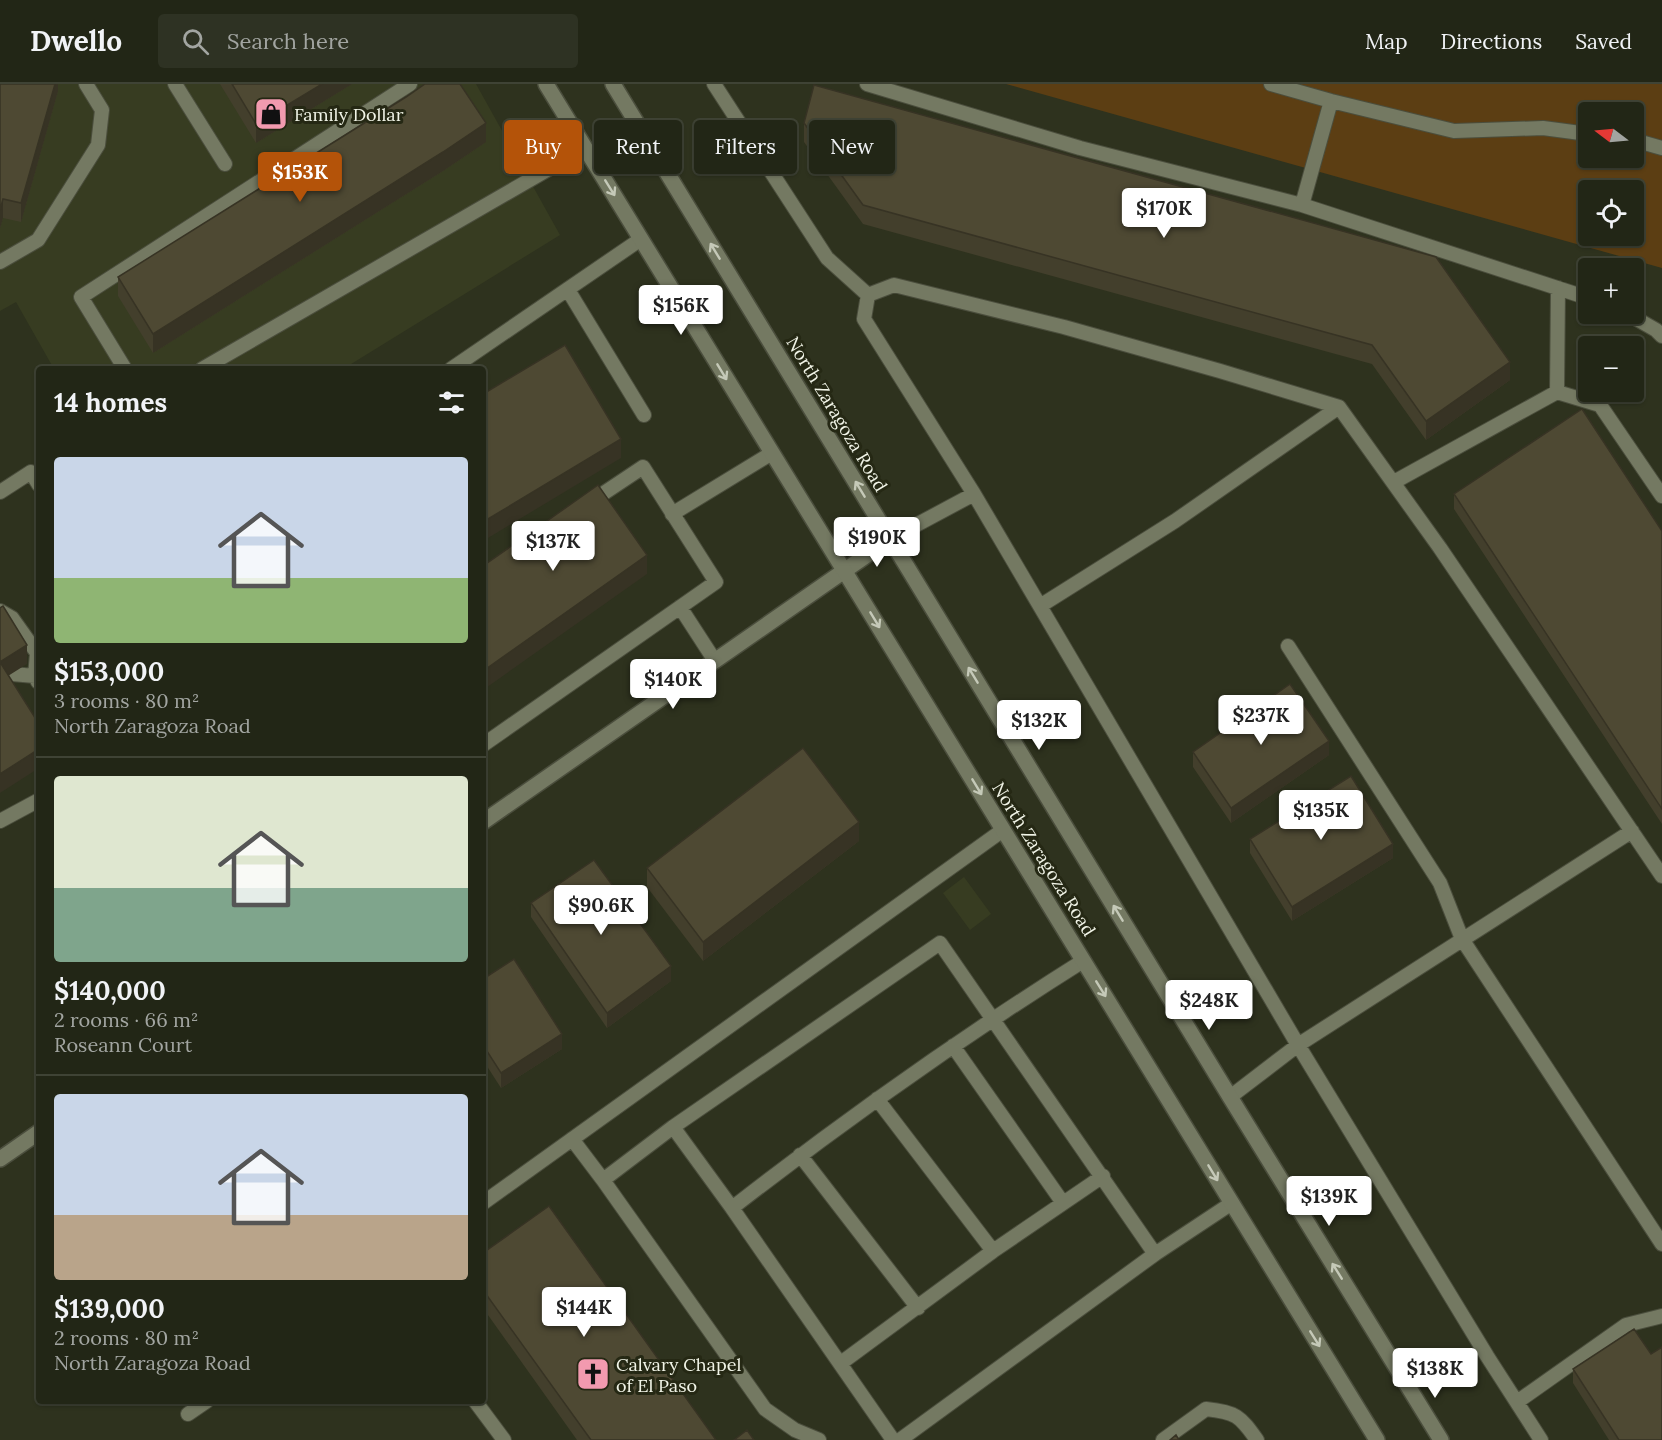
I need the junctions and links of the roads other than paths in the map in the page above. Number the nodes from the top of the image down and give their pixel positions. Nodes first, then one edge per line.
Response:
1 (86, 84) edge
2 (175, 84) edge
3 (410, 84) edge
4 (546, 84) edge
5 (613, 84) edge
6 (714, 84) edge
7 (867, 84) edge
8 (1271, 84) edge
9 (1331, 101) junction
10 (1578, 133) edge
11 (1644, 143) edge
12 (585, 148) junction
13 (1662, 148) edge
14 (225, 164) dead end
15 (1302, 205) junction
16 (641, 239) junction
17 (0, 262) edge
18 (1558, 288) junction
19 (568, 290) junction
20 (868, 295) junction
21 (1578, 295) edge
22 (1644, 323) edge
23 (1662, 336) edge
24 (123, 366) edge
25 (207, 366) edge
26 (455, 366) edge
27 (1557, 392) junction
28 (1339, 407) junction
29 (644, 415) dead end
30 (772, 453) junction
31 (35, 470) edge
32 (1394, 482) junction
33 (0, 492) edge
34 (974, 494) junction
35 (1662, 496) edge
36 (577, 512) edge
37 (672, 514) junction
38 (890, 539) junction
39 (844, 570) junction
40 (1040, 606) junction
41 (680, 607) junction
42 (0, 611) edge
43 (1288, 646) dead end
44 (36, 651) edge
45 (715, 661) junction
46 (12, 674) edge
47 (36, 680) edge
48 (486, 743) edge
49 (36, 802) edge
50 (486, 820) edge
51 (0, 821) edge
52 (1003, 830) junction
53 (1632, 831) junction
54 (1662, 876) edge
55 (1462, 939) junction
56 (1083, 961) junction
57 (992, 1019) junction
58 (1298, 1045) junction
59 (953, 1046) junction
60 (1230, 1097) junction
61 (877, 1099) junction
62 (673, 1127) junction
63 (36, 1134) edge
64 (572, 1139) junction
65 (800, 1155) junction
66 (0, 1159) edge
67 (1103, 1176) junction
68 (603, 1179) junction
69 (486, 1201) edge
70 (1063, 1203) junction
71 (1232, 1203) junction
72 (732, 1208) junction
73 (1662, 1244) edge
74 (993, 1251) junction
75 (1155, 1254) junction
76 (918, 1308) junction
77 (1662, 1316) edge
78 (840, 1364) junction
79 (1517, 1402) junction
80 (203, 1404) edge
81 (477, 1404) edge
82 (188, 1414) dead end
83 (504, 1440) edge
84 (819, 1440) edge
85 (893, 1440) edge
86 (900, 1440) edge
87 (1163, 1440) edge
88 (1257, 1440) edge
89 (1377, 1440) edge
90 (1441, 1440) edge
91 (1541, 1440) edge

1 - 17 lane
2 - 14 lane
3 - 24 lane
4 - 12 main road, North Zaragoza Road
38 -> 5 main road, North Zaragoza Road
6 - 20 lane
7 - 15 lane
8 - 9 lane
9 - 10 lane
9 - 15 lane
11 - 13 lane
12 -> 16 main road, North Zaragoza Road
12 - 25 lane
15 - 18 lane
16 - 19 lane
16 -> 30 main road, North Zaragoza Road
18 - 21 lane
18 - 27 lane
19 - 26 lane
19 - 29 lane
20 - 28 lane
20 - 34 lane
22 - 23 lane
27 - 32 lane
27 - 35 lane
28 - 32 lane
28 - 40 lane
30 - 37 lane
30 - 39 main road, North Zaragoza Road
31 - 33 lane
32 - 53 lane
34 - 38 lane
34 - 40 lane
36 - 37 lane
37 - 41 lane
38 - 39 main road
60 -> 38 main road, North Zaragoza Road
39 - 45 main road
39 -> 52 main road, North Zaragoza Road
40 - 58 lane
41 - 45 lane
41 - 48 lane
42 - 44 lane
43 - 55 lane
45 - 50 main road
46 - 47 lane
49 - 51 lane
52 - 56 main road, North Zaragoza Road
52 - 64 lane
53 - 54 lane
53 - 55 lane
55 - 58 lane
55 - 73 lane
56 - 57 lane
56 -> 71 main road, North Zaragoza Road
57 - 59 lane
57 - 62 lane
57 - 67 lane
58 - 60 lane
58 - 79 lane
59 - 61 lane
59 - 70 lane
90 -> 60 main road, North Zaragoza Road
61 - 65 lane
61 - 74 lane
62 - 68 lane
62 - 72 lane
63 - 66 main road
64 - 68 lane
64 - 69 lane
65 - 72 lane
65 - 76 lane
67 - 70 lane
67 - 75 lane
68 - 84 lane
70 - 74 lane
71 - 75 lane
71 -> 89 main road, North Zaragoza Road
72 - 78 lane
74 - 76 lane
75 - 86 lane
76 - 78 lane
77 - 79 lane
78 - 85 lane
79 - 91 lane
80 - 82 lane
81 - 83 lane
87 - 88 lane

